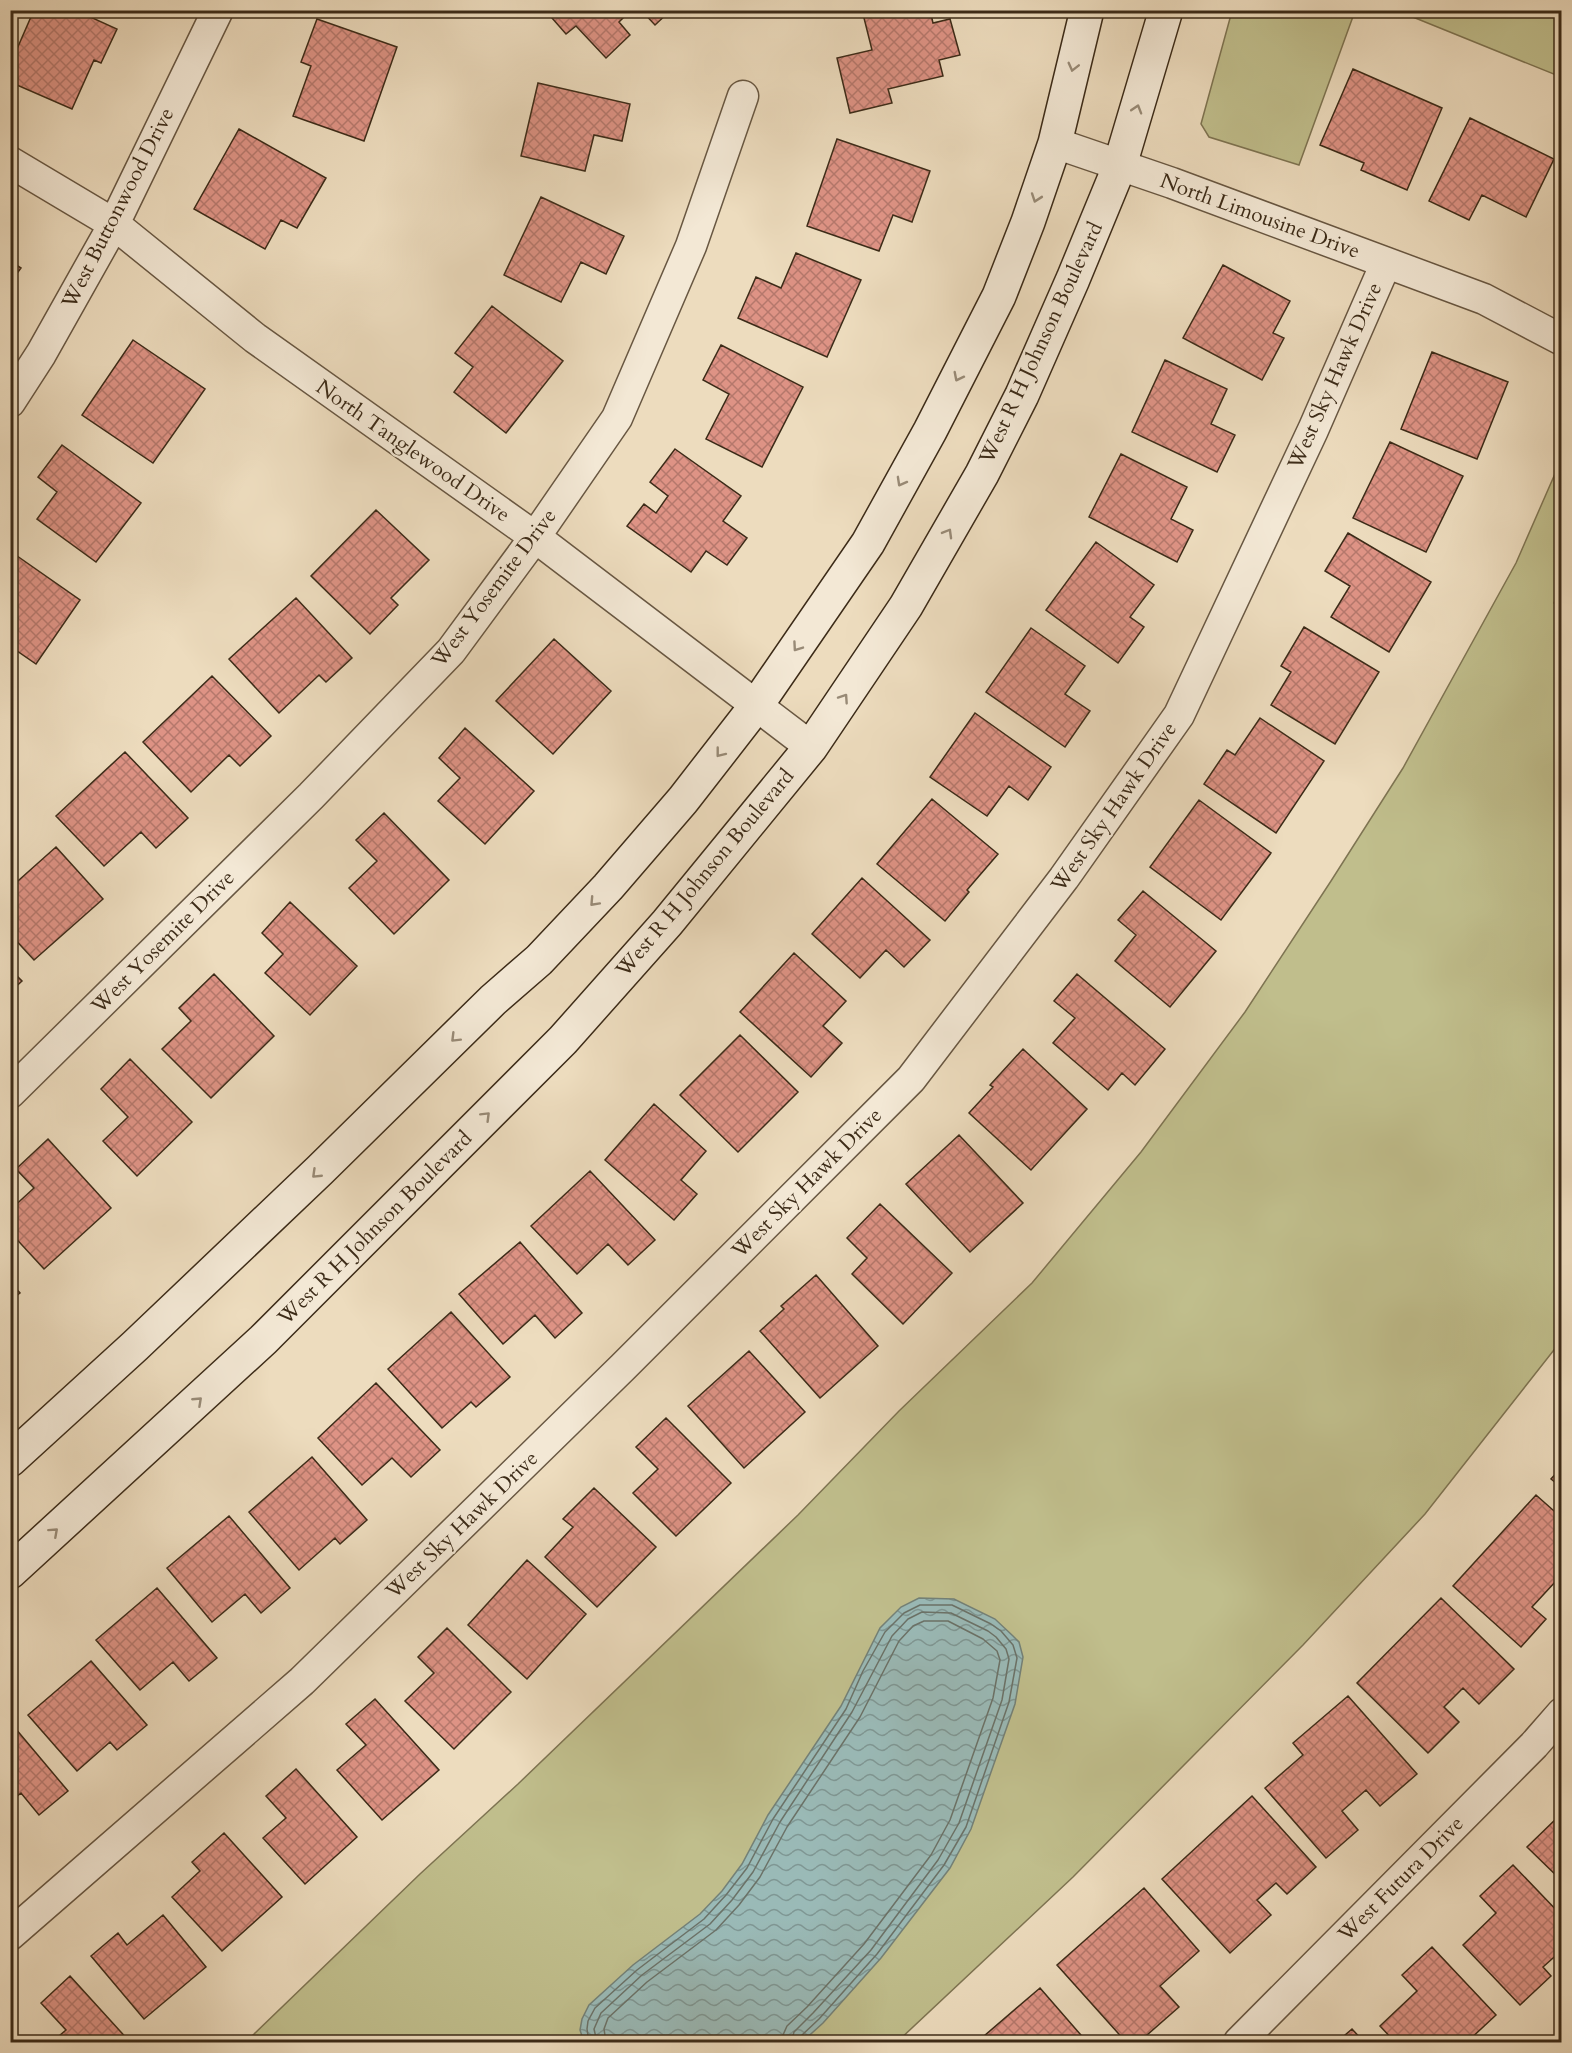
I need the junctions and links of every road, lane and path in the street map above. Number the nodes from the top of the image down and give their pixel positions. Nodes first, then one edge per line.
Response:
1 (218, 10) edge
2 (1087, 10) edge
3 (1166, 10) edge
4 (743, 96) dead end
5 (1054, 143) junction
6 (10, 162) edge
7 (1120, 165) junction
8 (114, 224) junction
9 (1386, 262) junction
10 (1562, 340) edge
11 (10, 402) edge
12 (535, 537) junction
13 (756, 706) junction
14 (811, 747) junction
15 (10, 1093) edge
16 (10, 1460) edge
17 (10, 1572) edge
18 (1562, 1713) edge
19 (10, 1935) edge
20 (1239, 2043) edge

1 - 8 street, West Buttonwood Drive
2 -> 5 main road
7 -> 3 main road, West R H Johnson Boulevard
4 - 12 street, West Yosemite Drive
5 - 7 street, North Limousine Drive
5 -> 13 main road
6 - 8 street, North Tanglewood Drive
7 - 9 street, North Limousine Drive
14 -> 7 main road, West R H Johnson Boulevard
8 - 11 street, West Buttonwood Drive
8 - 12 street, North Tanglewood Drive
9 - 10 street, North Limousine Drive
9 - 19 street, West Sky Hawk Drive
12 - 13 street, North Tanglewood Drive
12 - 15 street, West Yosemite Drive
13 - 14 street, North Tanglewood Drive
13 -> 16 main road
17 -> 14 main road, West R H Johnson Boulevard
18 - 20 street, West Futura Drive

